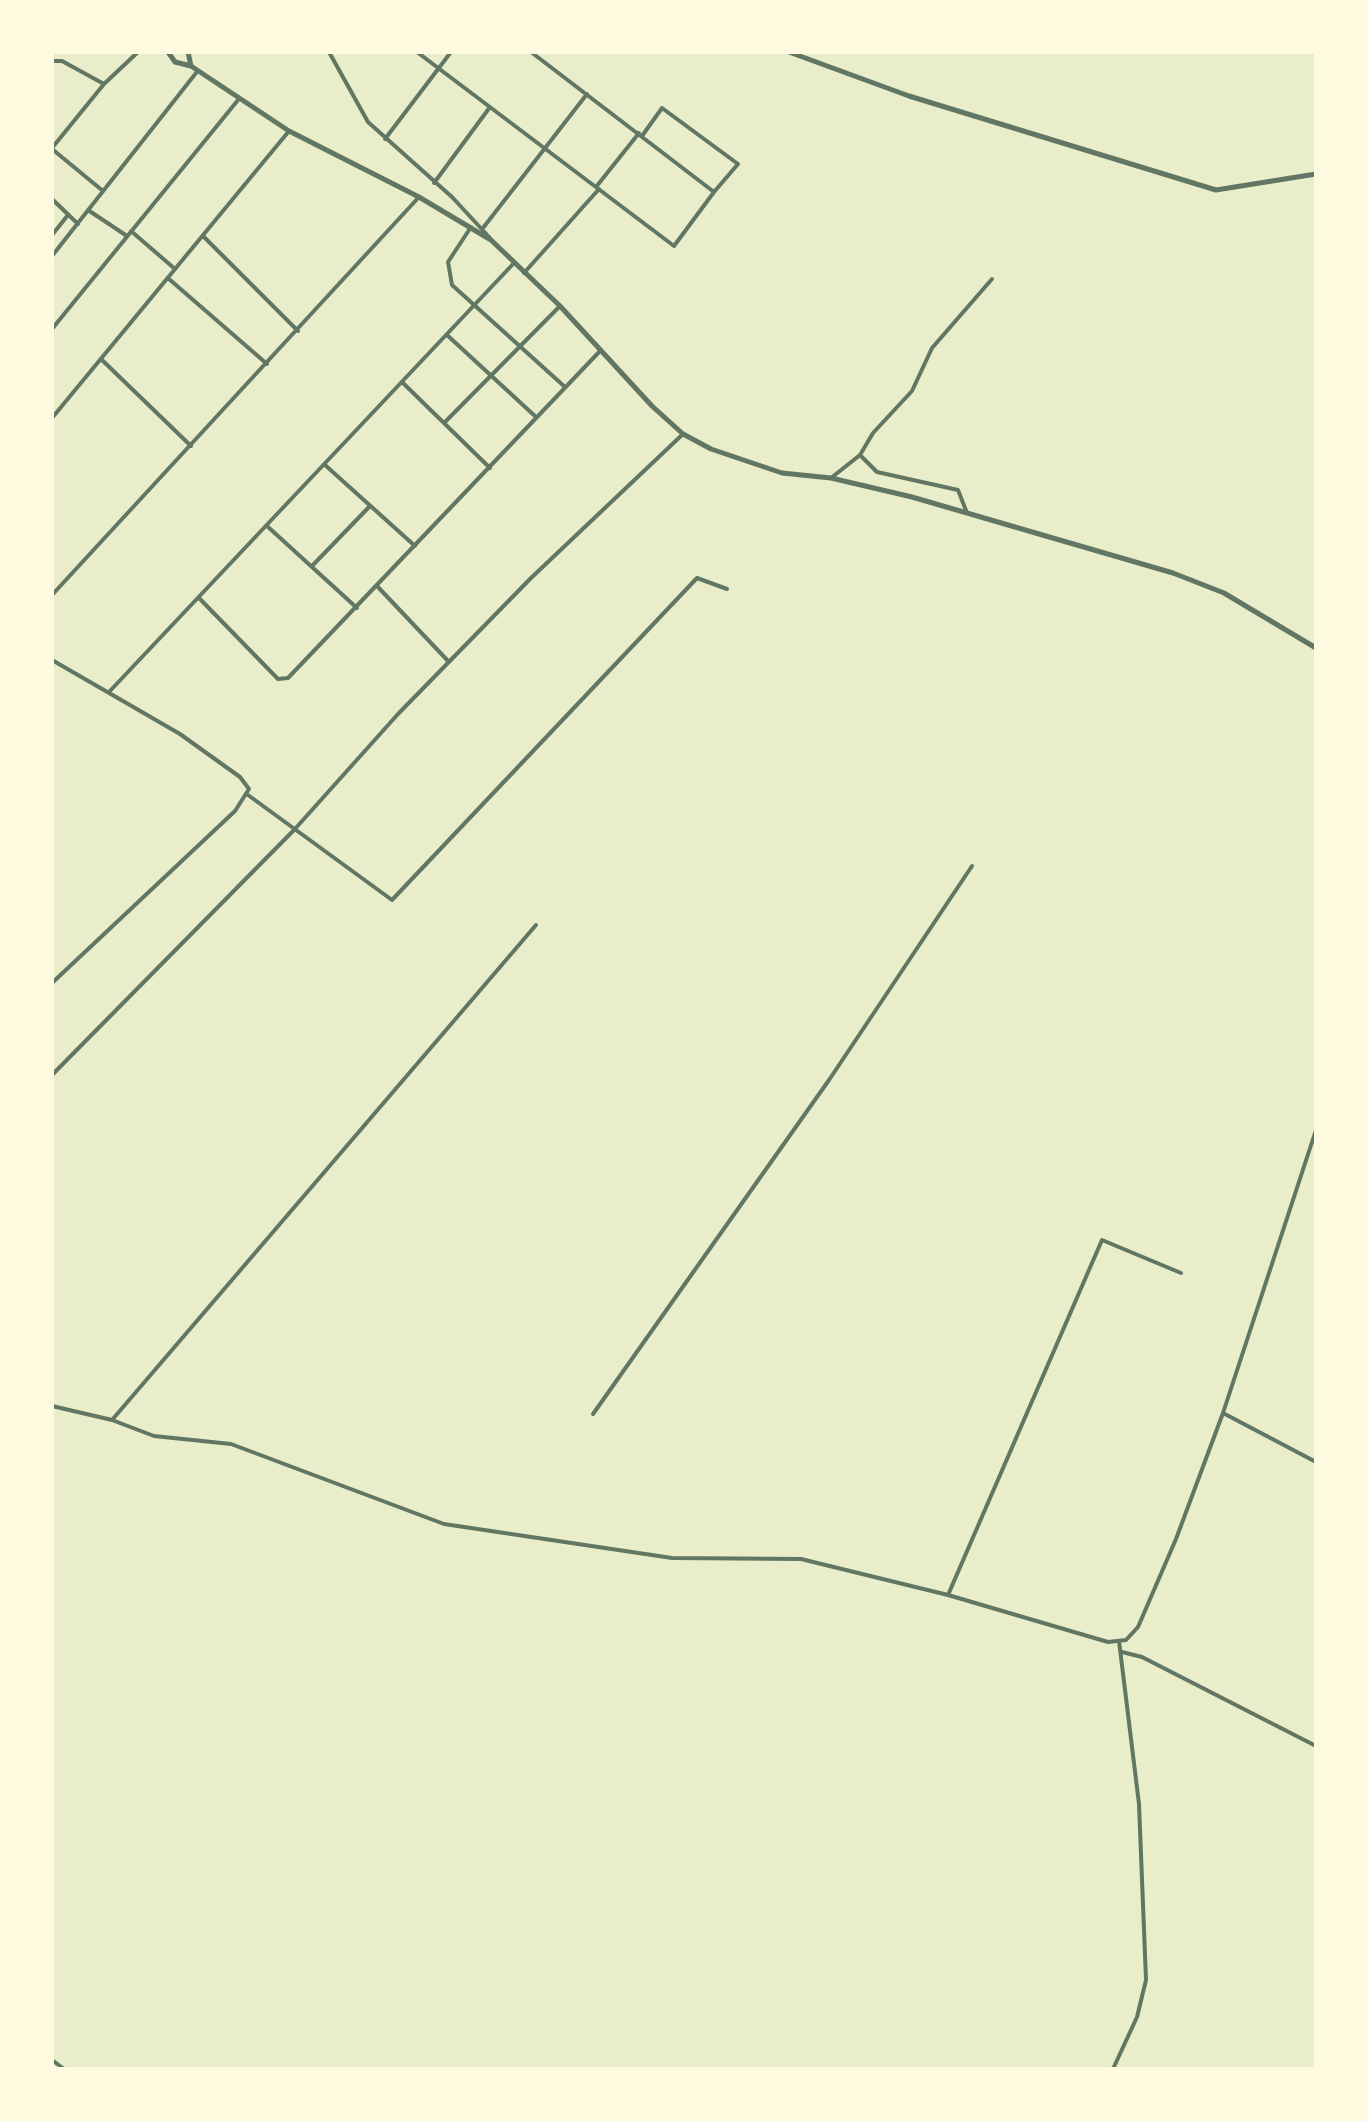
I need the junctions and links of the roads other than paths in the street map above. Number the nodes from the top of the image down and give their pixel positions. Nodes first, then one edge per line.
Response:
1 (138, 52) edge
2 (168, 52) edge
3 (188, 52) edge
4 (329, 52) edge
5 (417, 52) edge
6 (451, 52) edge
7 (531, 52) edge
8 (789, 52) edge
9 (52, 61) edge
10 (191, 66) junction
11 (439, 68) junction
12 (196, 73) junction
13 (104, 84) junction
14 (587, 94) junction
15 (238, 100) junction
16 (490, 107) junction
17 (289, 131) junction
18 (641, 134) junction
19 (385, 139) junction
20 (545, 148) junction
21 (52, 149) edge
22 (1316, 174) edge
23 (434, 183) junction
24 (597, 188) junction
25 (103, 191) junction
26 (714, 192) junction
27 (419, 197) junction
28 (52, 199) edge
29 (88, 210) junction
30 (68, 215) junction
31 (78, 224) junction
32 (471, 227) junction
33 (481, 230) junction
34 (129, 234) junction
35 (52, 235) edge
36 (203, 236) junction
37 (52, 256) edge
38 (514, 263) junction
39 (176, 269) junction
40 (524, 273) junction
41 (168, 278) junction
42 (992, 279) dead end
43 (476, 304) junction
44 (560, 306) junction
45 (52, 329) edge
46 (298, 331) junction
47 (447, 335) junction
48 (520, 346) junction
49 (601, 350) junction
50 (101, 359) junction
51 (267, 364) junction
52 (490, 376) junction
53 (402, 383) junction
54 (565, 387) junction
55 (537, 417) junction
56 (52, 418) edge
57 (444, 423) junction
58 (683, 434) junction
59 (191, 446) junction
60 (860, 455) junction
61 (325, 465) junction
62 (490, 468) junction
63 (831, 478) junction
64 (370, 506) junction
65 (968, 515) junction
66 (267, 526) junction
67 (415, 546) junction
68 (312, 566) junction
69 (377, 586) junction
70 (727, 589) dead end
71 (52, 595) edge
72 (199, 598) junction
73 (357, 608) junction
74 (1316, 648) edge
75 (52, 660) edge
76 (449, 662) junction
77 (109, 692) junction
78 (248, 795) junction
79 (294, 830) junction
80 (972, 866) dead end
81 (536, 925) dead end
82 (52, 983) edge
83 (52, 1075) edge
84 (1316, 1130) edge
85 (1181, 1273) dead end
86 (52, 1406) edge
87 (1223, 1413) junction
88 (593, 1414) dead end
89 (112, 1420) junction
90 (1316, 1462) edge
91 (948, 1595) junction
92 (1119, 1641) junction
93 (1122, 1652) junction
94 (1316, 1746) edge
95 (52, 2060) edge
96 (64, 2069) edge
97 (1113, 2069) edge

1 - 13 street
2 - 10 street
3 - 10 street
4 - 19 street
5 - 11 street
6 - 11 street
7 - 14 street
8 - 22 street
9 - 13 street
10 - 12 street
11 - 16 street
11 - 19 street
12 - 15 street
12 - 25 street
13 - 21 street
14 - 18 street
14 - 20 street
15 - 17 street
15 - 34 street
16 - 20 street
16 - 23 street
17 - 27 street
17 - 36 street
18 - 24 street
18 - 26 street
18 - 26 street
19 - 23 street
20 - 24 street
20 - 33 street
21 - 25 street
23 - 33 street
24 - 26 street
24 - 40 street
25 - 29 street
27 - 32 street
27 - 46 street
28 - 30 street
29 - 31 street
29 - 34 street
30 - 31 street
30 - 35 street
31 - 37 street
32 - 33 street
32 - 43 street
33 - 38 street
34 - 39 street
34 - 45 street
36 - 39 street
36 - 46 street
38 - 40 street
38 - 43 street
39 - 41 street
40 - 44 street
41 - 50 street
41 - 51 street
42 - 60 street
43 - 47 street
43 - 48 street
44 - 48 street
44 - 49 street
46 - 51 street
47 - 52 street
47 - 53 street
48 - 52 street
48 - 54 street
49 - 54 street
49 - 58 street
50 - 56 street
50 - 59 street
51 - 59 street
52 - 55 street
52 - 57 street
53 - 57 street
53 - 61 street
54 - 55 street
55 - 62 street
57 - 62 street
58 - 63 street
58 - 76 street
59 - 71 street
60 - 63 street
60 - 65 street
61 - 64 street
61 - 66 street
62 - 67 street
63 - 65 street
64 - 67 street
64 - 68 street
65 - 74 street
66 - 68 street
66 - 72 street
67 - 69 street
68 - 73 street
69 - 73 street
69 - 76 street
70 - 79 street
72 - 73 street
72 - 77 street
75 - 77 street
76 - 79 street
77 - 78 street
78 - 79 street
78 - 82 street
79 - 83 street
80 - 88 street
81 - 89 street
84 - 87 street
85 - 91 street
86 - 89 street
87 - 90 street
87 - 92 street
89 - 91 street
91 - 92 street
92 - 93 street
93 - 94 street
93 - 97 street
95 - 96 street

